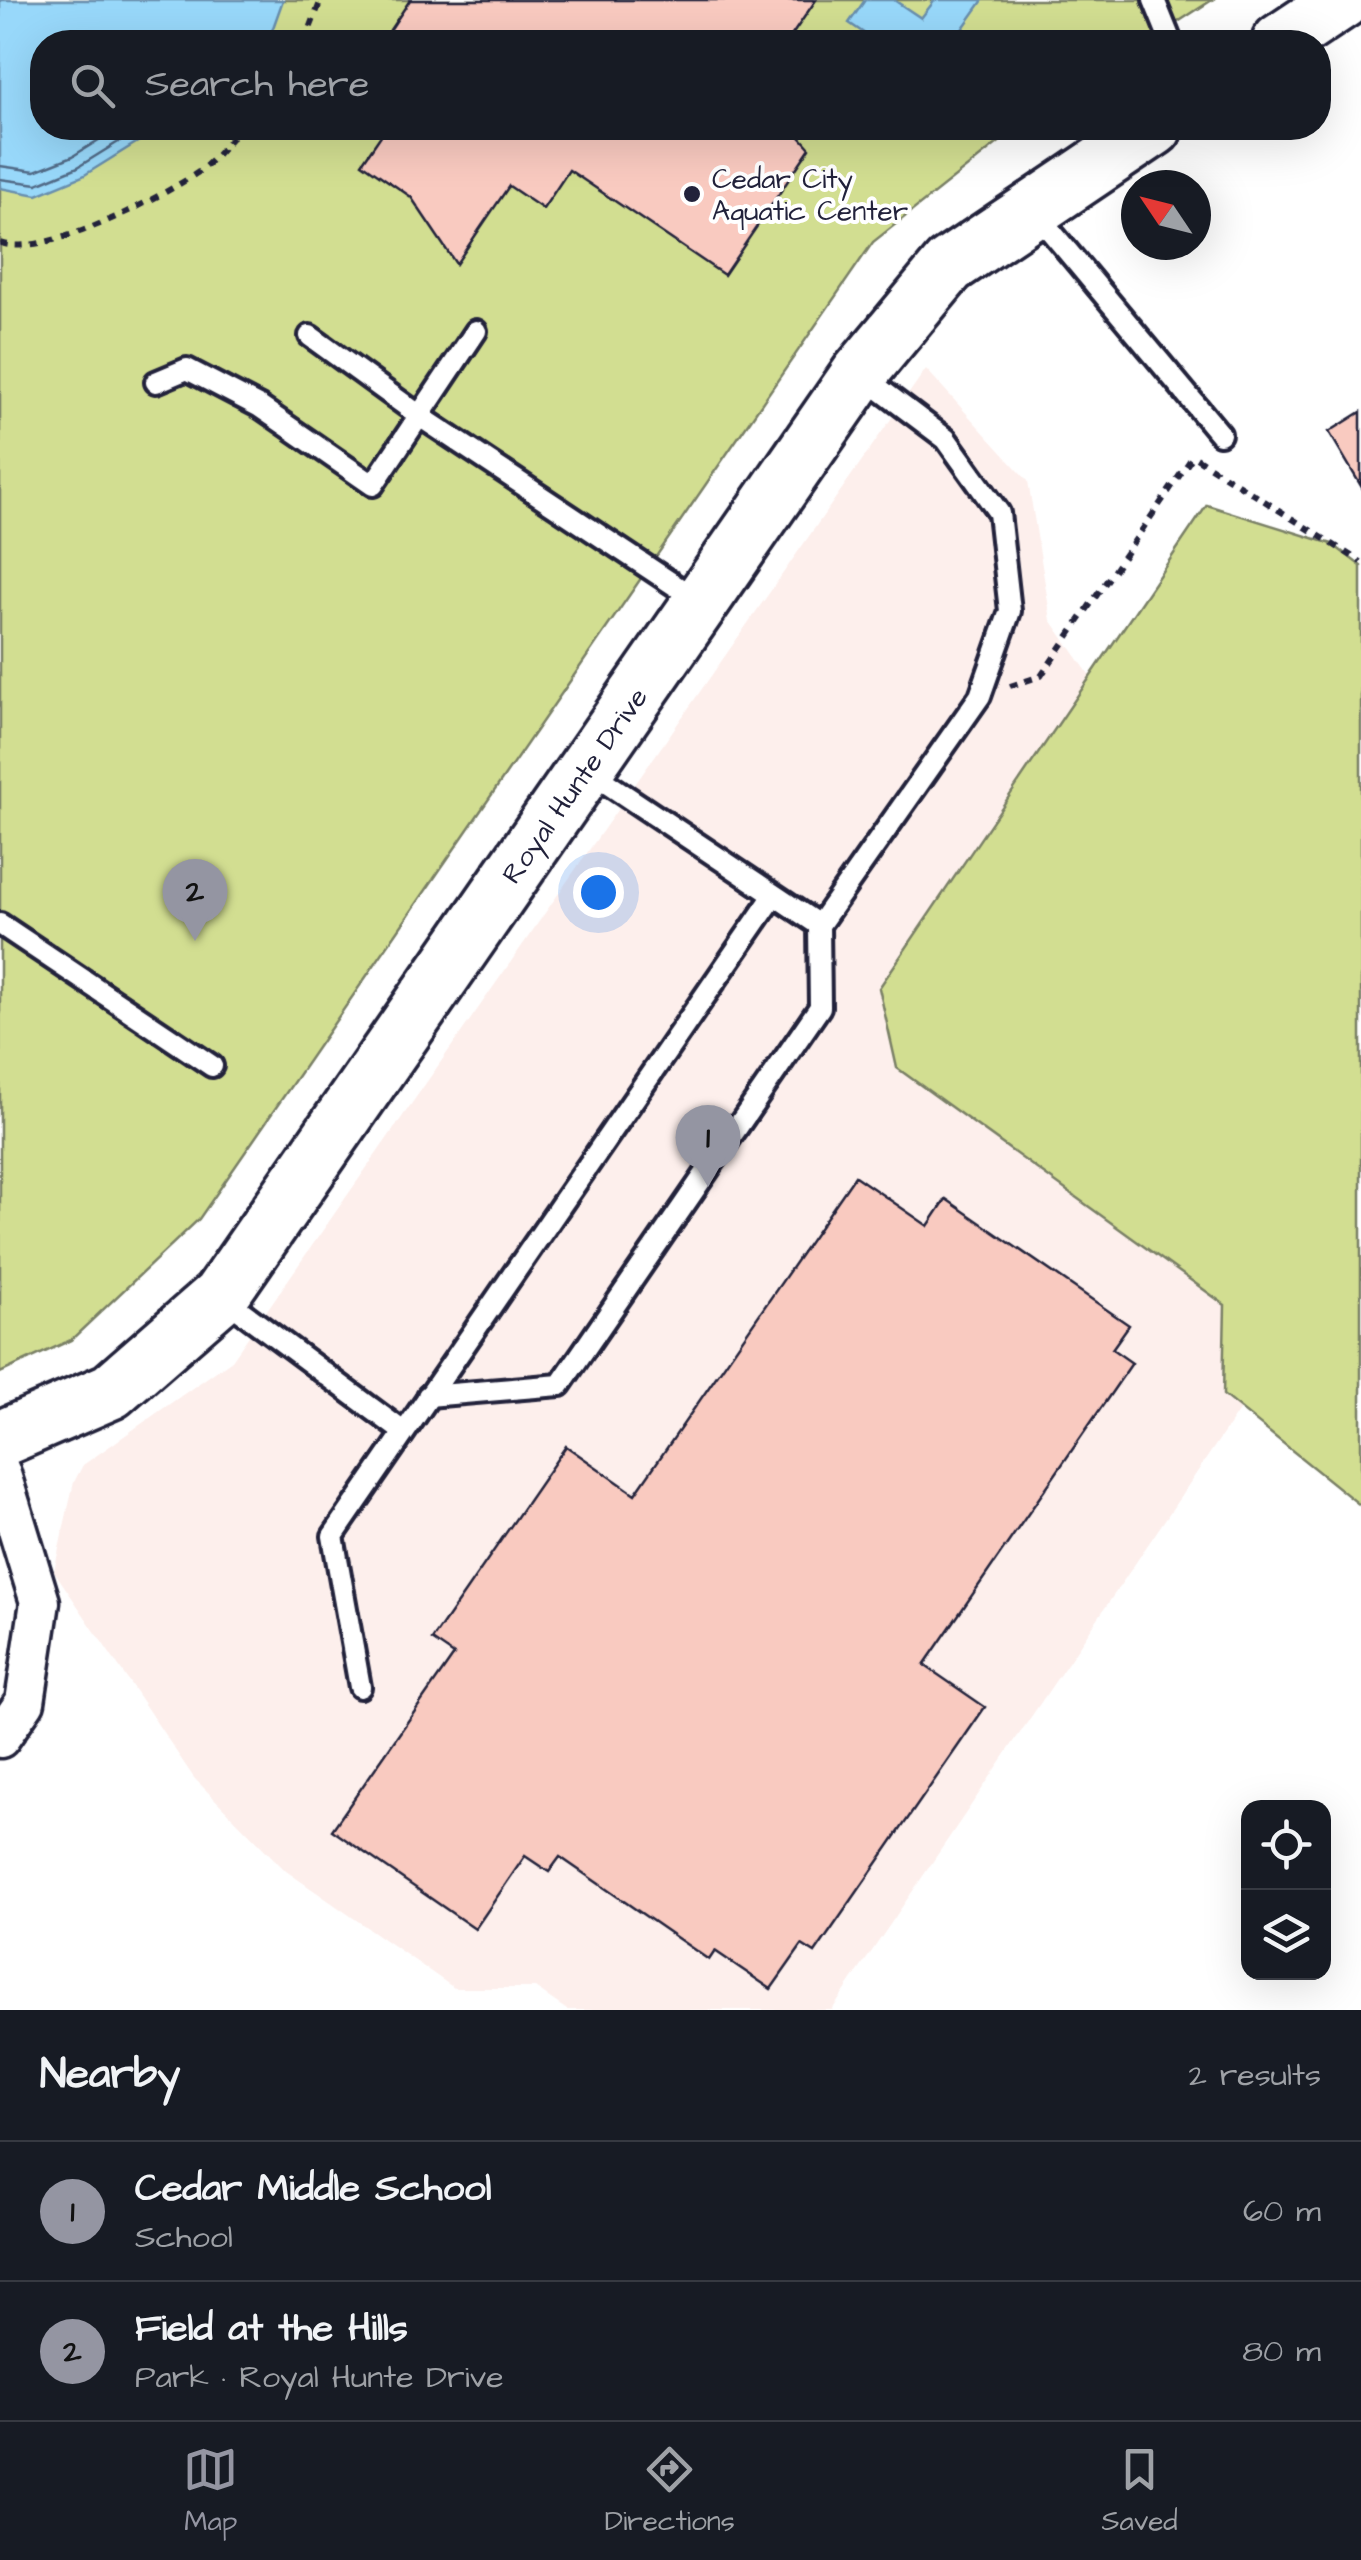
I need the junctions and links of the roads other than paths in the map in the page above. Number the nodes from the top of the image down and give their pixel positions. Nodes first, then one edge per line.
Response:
1 (1154, 0) edge
2 (1342, 0) edge
3 (1166, 30) edge
4 (1298, 30) edge
5 (1136, 140) edge
6 (1032, 209) junction
7 (476, 331) dead end
8 (310, 336) dead end
9 (860, 374) junction
10 (156, 382) dead end
11 (419, 416) junction
12 (1220, 434) dead end
13 (701, 602) junction
14 (586, 769) junction
15 (773, 897) junction
16 (0, 924) edge
17 (820, 925) junction
18 (212, 1066) dead end
19 (220, 1296) junction
20 (428, 1396) junction
21 (402, 1431) junction
22 (0, 1439) edge
23 (0, 1471) edge
24 (360, 1687) dead end
25 (0, 1738) edge

1 - 3 lane
2 - 4 main road
5 - 6 main road, Royal Hunte Drive
6 - 9 main road, Royal Hunte Drive
6 - 12 lane
7 - 11 lane
8 - 11 lane
9 - 13 main road, Royal Hunte Drive
9 - 17 lane
10 - 11 lane
11 - 13 lane
13 - 14 main road, Royal Hunte Drive
14 - 15 lane
14 - 19 main road, Royal Hunte Drive
15 - 17 lane
15 - 20 lane
16 - 18 lane
17 - 20 lane
19 - 21 lane
19 - 22 main road, Royal Hunte Drive
20 - 21 lane
21 - 24 lane
23 - 25 street

